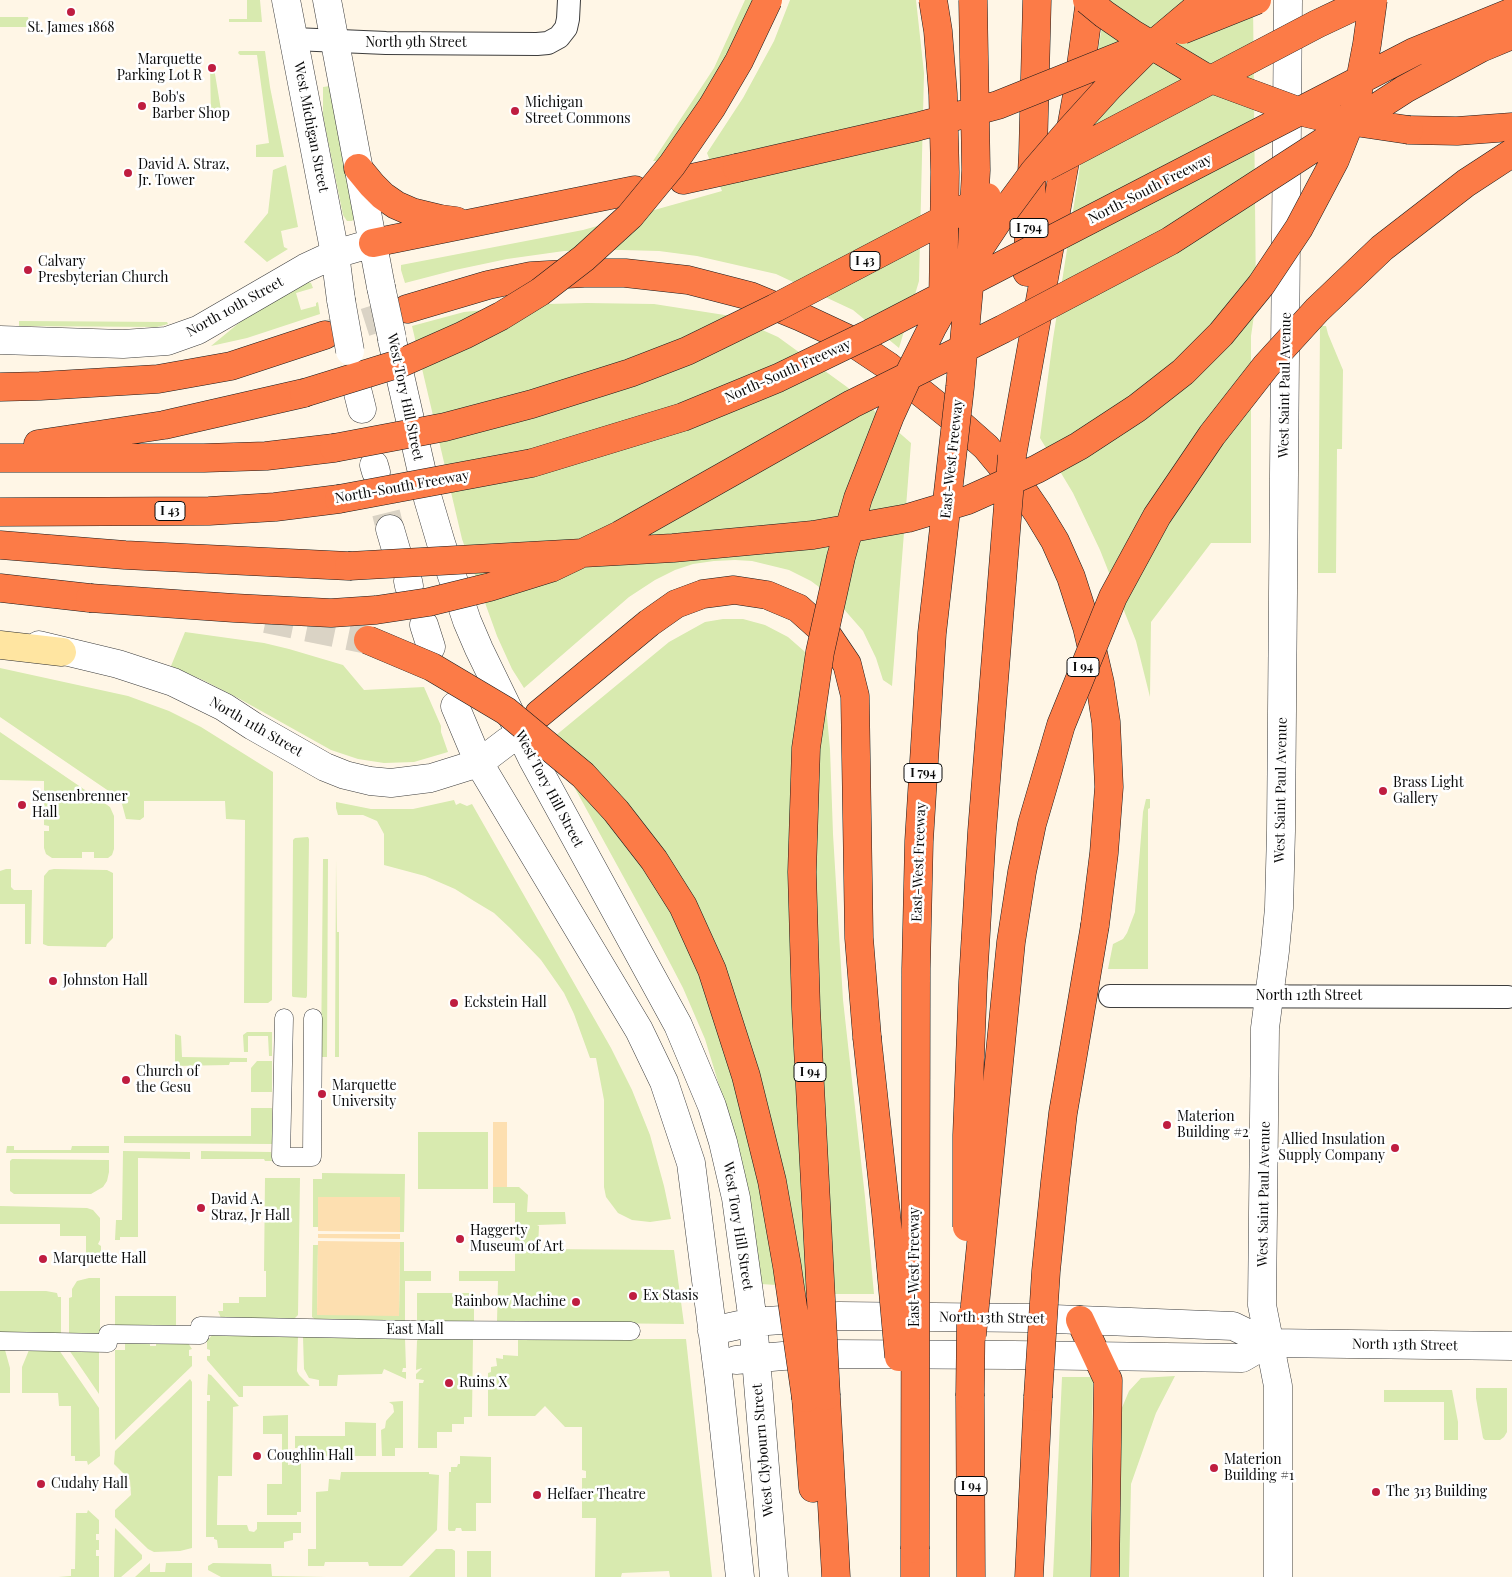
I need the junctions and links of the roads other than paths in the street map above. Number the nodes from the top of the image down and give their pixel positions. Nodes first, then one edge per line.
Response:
1 (286, 0) edge
2 (327, 0) edge
3 (569, 0) edge
4 (768, 0) edge
5 (933, 0) edge
6 (973, 0) edge
7 (1037, 0) edge
8 (1089, 0) edge
9 (1206, 0) edge
10 (1257, 0) edge
11 (1288, 0) edge
12 (1368, 0) edge
13 (1373, 0) edge
14 (1512, 12) edge
15 (1512, 35) edge
16 (294, 39) junction
17 (334, 42) junction
18 (1512, 128) edge
19 (1512, 153) edge
20 (358, 168) junction
21 (683, 180) dead end
22 (635, 190) dead end
23 (473, 222) junction
24 (373, 243) junction
25 (335, 254) junction
26 (407, 309) tunnel mouth
27 (325, 336) tunnel mouth
28 (0, 340) edge
29 (351, 358) dead end
30 (0, 386) edge
31 (0, 448) edge
32 (1012, 456) junction
33 (0, 458) edge
34 (0, 512) edge
35 (0, 545) edge
36 (0, 588) edge
37 (0, 634) edge
38 (932, 634) junction
39 (368, 640) tunnel mouth
40 (0, 645) edge
41 (62, 652) junction
42 (455, 706) dead end
43 (539, 714) dead end
44 (508, 741) dead end
45 (479, 764) junction
46 (1110, 996) dead end
47 (1270, 996) junction
48 (1508, 997) dead end
49 (284, 1018) dead end
50 (313, 1018) dead end
51 (1080, 1320) junction
52 (752, 1322) junction
53 (631, 1331) dead end
54 (712, 1331) junction
55 (972, 1335) junction
56 (0, 1342) edge
57 (1268, 1343) junction
58 (1512, 1346) edge
59 (1098, 1356) junction
60 (756, 1358) junction
61 (716, 1363) junction
62 (816, 1397) junction
63 (915, 1549) junction
64 (740, 1577) edge
65 (774, 1577) edge
66 (819, 1577) edge
67 (836, 1577) edge
68 (915, 1577) edge
69 (971, 1577) edge
70 (1029, 1577) edge
71 (1105, 1577) edge
72 (1278, 1577) edge

1 - 16 street, West Michigan Street
2 - 17 street
3 - 17 street, North 9th Street
4 - 31 highway, bridge
5 - 38 highway, bridge
6 - 38 highway, East-West Freeway / I 794, bridge
7 - 32 highway, I 794, bridge
8 - 18 highway, bridge
8 - 32 highway, bridge
9 - 62 highway, I 94, bridge
10 - 21 highway, bridge
11 - 47 street, West Saint Paul Avenue
12 - 33 highway, I 43, bridge
13 - 35 highway, bridge
14 - 34 highway, North-South Freeway / I 43, bridge
15 - 36 highway, bridge
16 - 17 street, North 9th Street
16 - 25 street, West Michigan Street
17 - 20 street
19 - 55 highway, I 94, bridge
20 - 23 highway
20 - 24 street
22 - 23 highway
23 - 24 highway
24 - 25 street, North 10th Street
24 - 52 street, West Tory Hill Street, bridge
25 - 28 street, North 10th Street
25 - 29 street, bridge
26 - 70 highway, bridge
27 - 30 highway
32 - 55 highway, I 794, bridge
37 - 41 street, North 11th Street
38 - 63 highway, East-West Freeway / I 794, bridge
39 - 62 highway, bridge
40 - 41 main road
41 - 45 street, North 11th Street
42 - 45 street
43 - 63 highway, bridge
44 - 45 street, North 11th Street
45 - 54 street
46 - 47 street, North 12th Street
47 - 48 street, North 12th Street
47 - 57 street, West Saint Paul Avenue
49 - 50 street
51 - 52 street, North 13th Street
51 - 57 street, North 13th Street
51 - 59 highway
52 - 54 street, North 13th Street
52 - 60 street, West Clybourn Street
53 - 56 street, East Mall
54 - 61 street
55 - 69 highway, I 94, bridge
57 - 58 street, North 13th Street
57 - 59 street
57 - 72 street, West Saint Paul Avenue
59 - 60 street
59 - 71 highway
60 - 61 street
60 - 65 street, West Clybourn Street
61 - 64 street
62 - 66 highway
62 - 67 highway, I 94
63 - 68 highway, East-West Freeway / I 794

